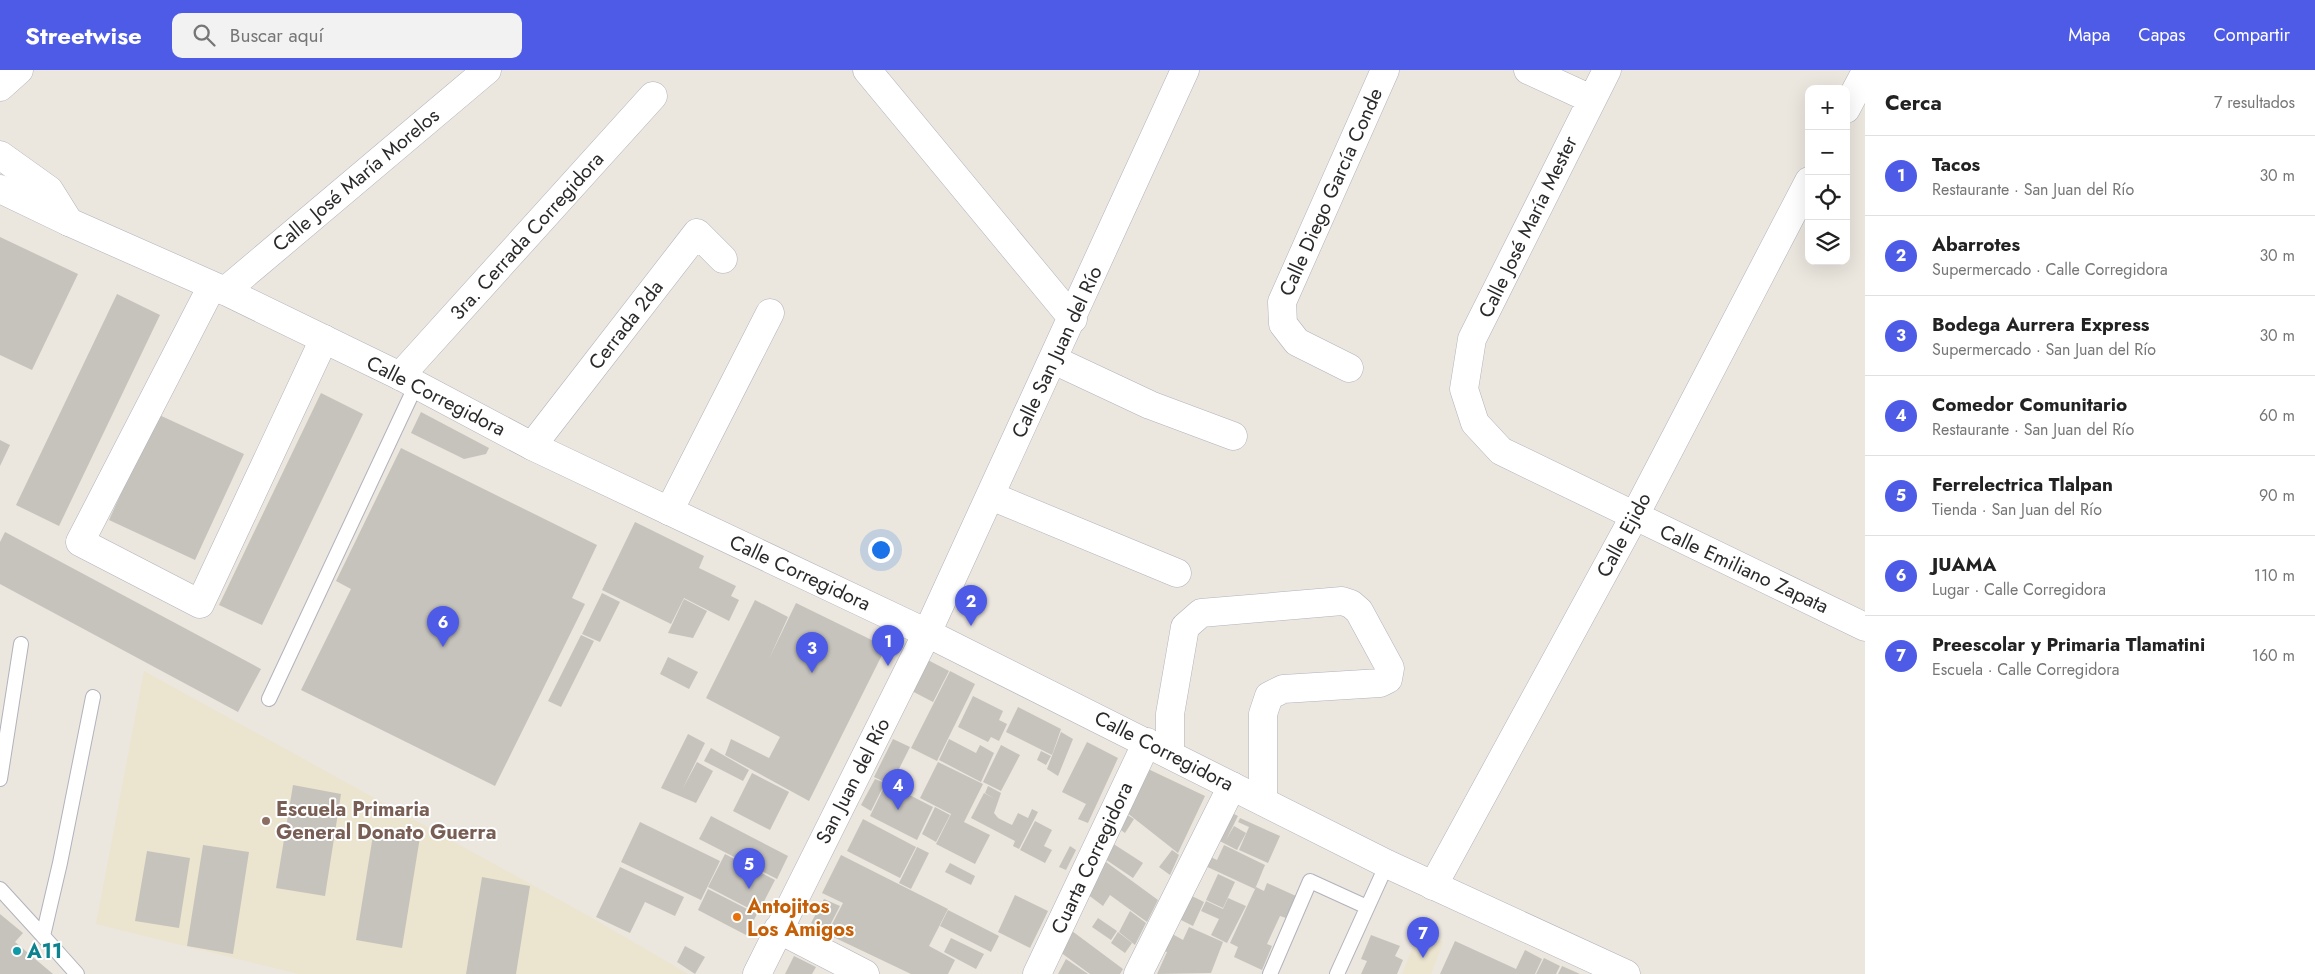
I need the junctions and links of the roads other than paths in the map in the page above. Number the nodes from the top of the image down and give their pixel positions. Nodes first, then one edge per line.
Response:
1 (18, 70) edge
2 (487, 70) edge
3 (867, 70) edge
4 (1185, 70) edge
5 (1385, 70) edge
6 (1528, 70) edge
7 (1607, 70) edge
8 (1865, 73) edge
9 (0, 87) edge
10 (653, 96) dead end
11 (1592, 98) junction
12 (1850, 101) edge
13 (0, 155) edge
14 (0, 189) edge
15 (1805, 189) edge
16 (69, 222) junction
17 (723, 259) dead end
18 (218, 288) junction
19 (770, 313) dead end
20 (1073, 319) junction
21 (324, 339) junction
22 (1054, 360) junction
23 (1349, 368) dead end
24 (408, 380) junction
25 (1464, 389) joint
26 (1233, 436) dead end
27 (532, 446) junction
28 (991, 496) junction
29 (669, 511) junction
30 (1634, 517) junction
31 (1178, 573) dead end
32 (1865, 626) edge
33 (928, 633) junction
34 (21, 644) dead end
35 (93, 698) dead end
36 (269, 698) dead end
37 (1159, 748) junction
38 (0, 779) edge
39 (1232, 786) junction
40 (1263, 800) junction
41 (1387, 864) junction
42 (1432, 886) junction
43 (0, 889) edge
44 (1367, 907) junction
45 (778, 929) junction
46 (43, 936) junction
47 (77, 974) edge
48 (757, 974) edge
49 (865, 974) edge
50 (1037, 974) edge
51 (1138, 974) edge
52 (1270, 974) edge
53 (1337, 974) edge
54 (1626, 974) edge

1 - 9 street
2 - 18 street, Calle José María Morelos
3 - 20 street
4 - 20 street, Calle San Juan del Río
5 - 23 street, Calle Diego García Conde
6 - 11 street
7 - 11 street, Calle José María Mester
8 - 12 street
10 - 24 street, 3ra. Cerrada Corregidora
11 - 25 street, Calle José María Mester
13 - 16 street
14 - 16 street, Calle Corregidora
15 - 30 street, Calle Ejido
16 - 18 street, Calle Corregidora
17 - 27 street, Cerrada 2da
18 - 21 street, Calle Corregidora
18 - 21 street
19 - 29 street
20 - 22 street, Calle San Juan del Río
21 - 24 street, Calle Corregidora
22 - 26 street
22 - 28 street, Calle San Juan del Río
24 - 27 street, Calle Corregidora
24 - 36 lane
25 - 30 street, Calle Emiliano Zapata
27 - 29 street, Calle Corregidora
28 - 31 street
28 - 33 street, Calle San Juan del Río
29 - 33 street, Calle Corregidora
30 - 32 street, Calle Emiliano Zapata
30 - 42 street, Calle Ejido
33 - 37 street, Calle Corregidora
33 - 45 street, San Juan del Río
34 - 38 lane
35 - 46 lane
37 - 39 street, Calle Corregidora
37 - 40 street
37 - 50 street, Cuarta Corregidora
39 - 40 street, Calle Corregidora
39 - 51 street
40 - 41 street, Calle Corregidora
41 - 42 street, Calle Corregidora
41 - 44 lane
42 - 54 street, Calle Corregidora
43 - 46 lane
44 - 52 lane
44 - 53 lane
45 - 48 street, San Juan del Río
45 - 49 street
46 - 47 lane

